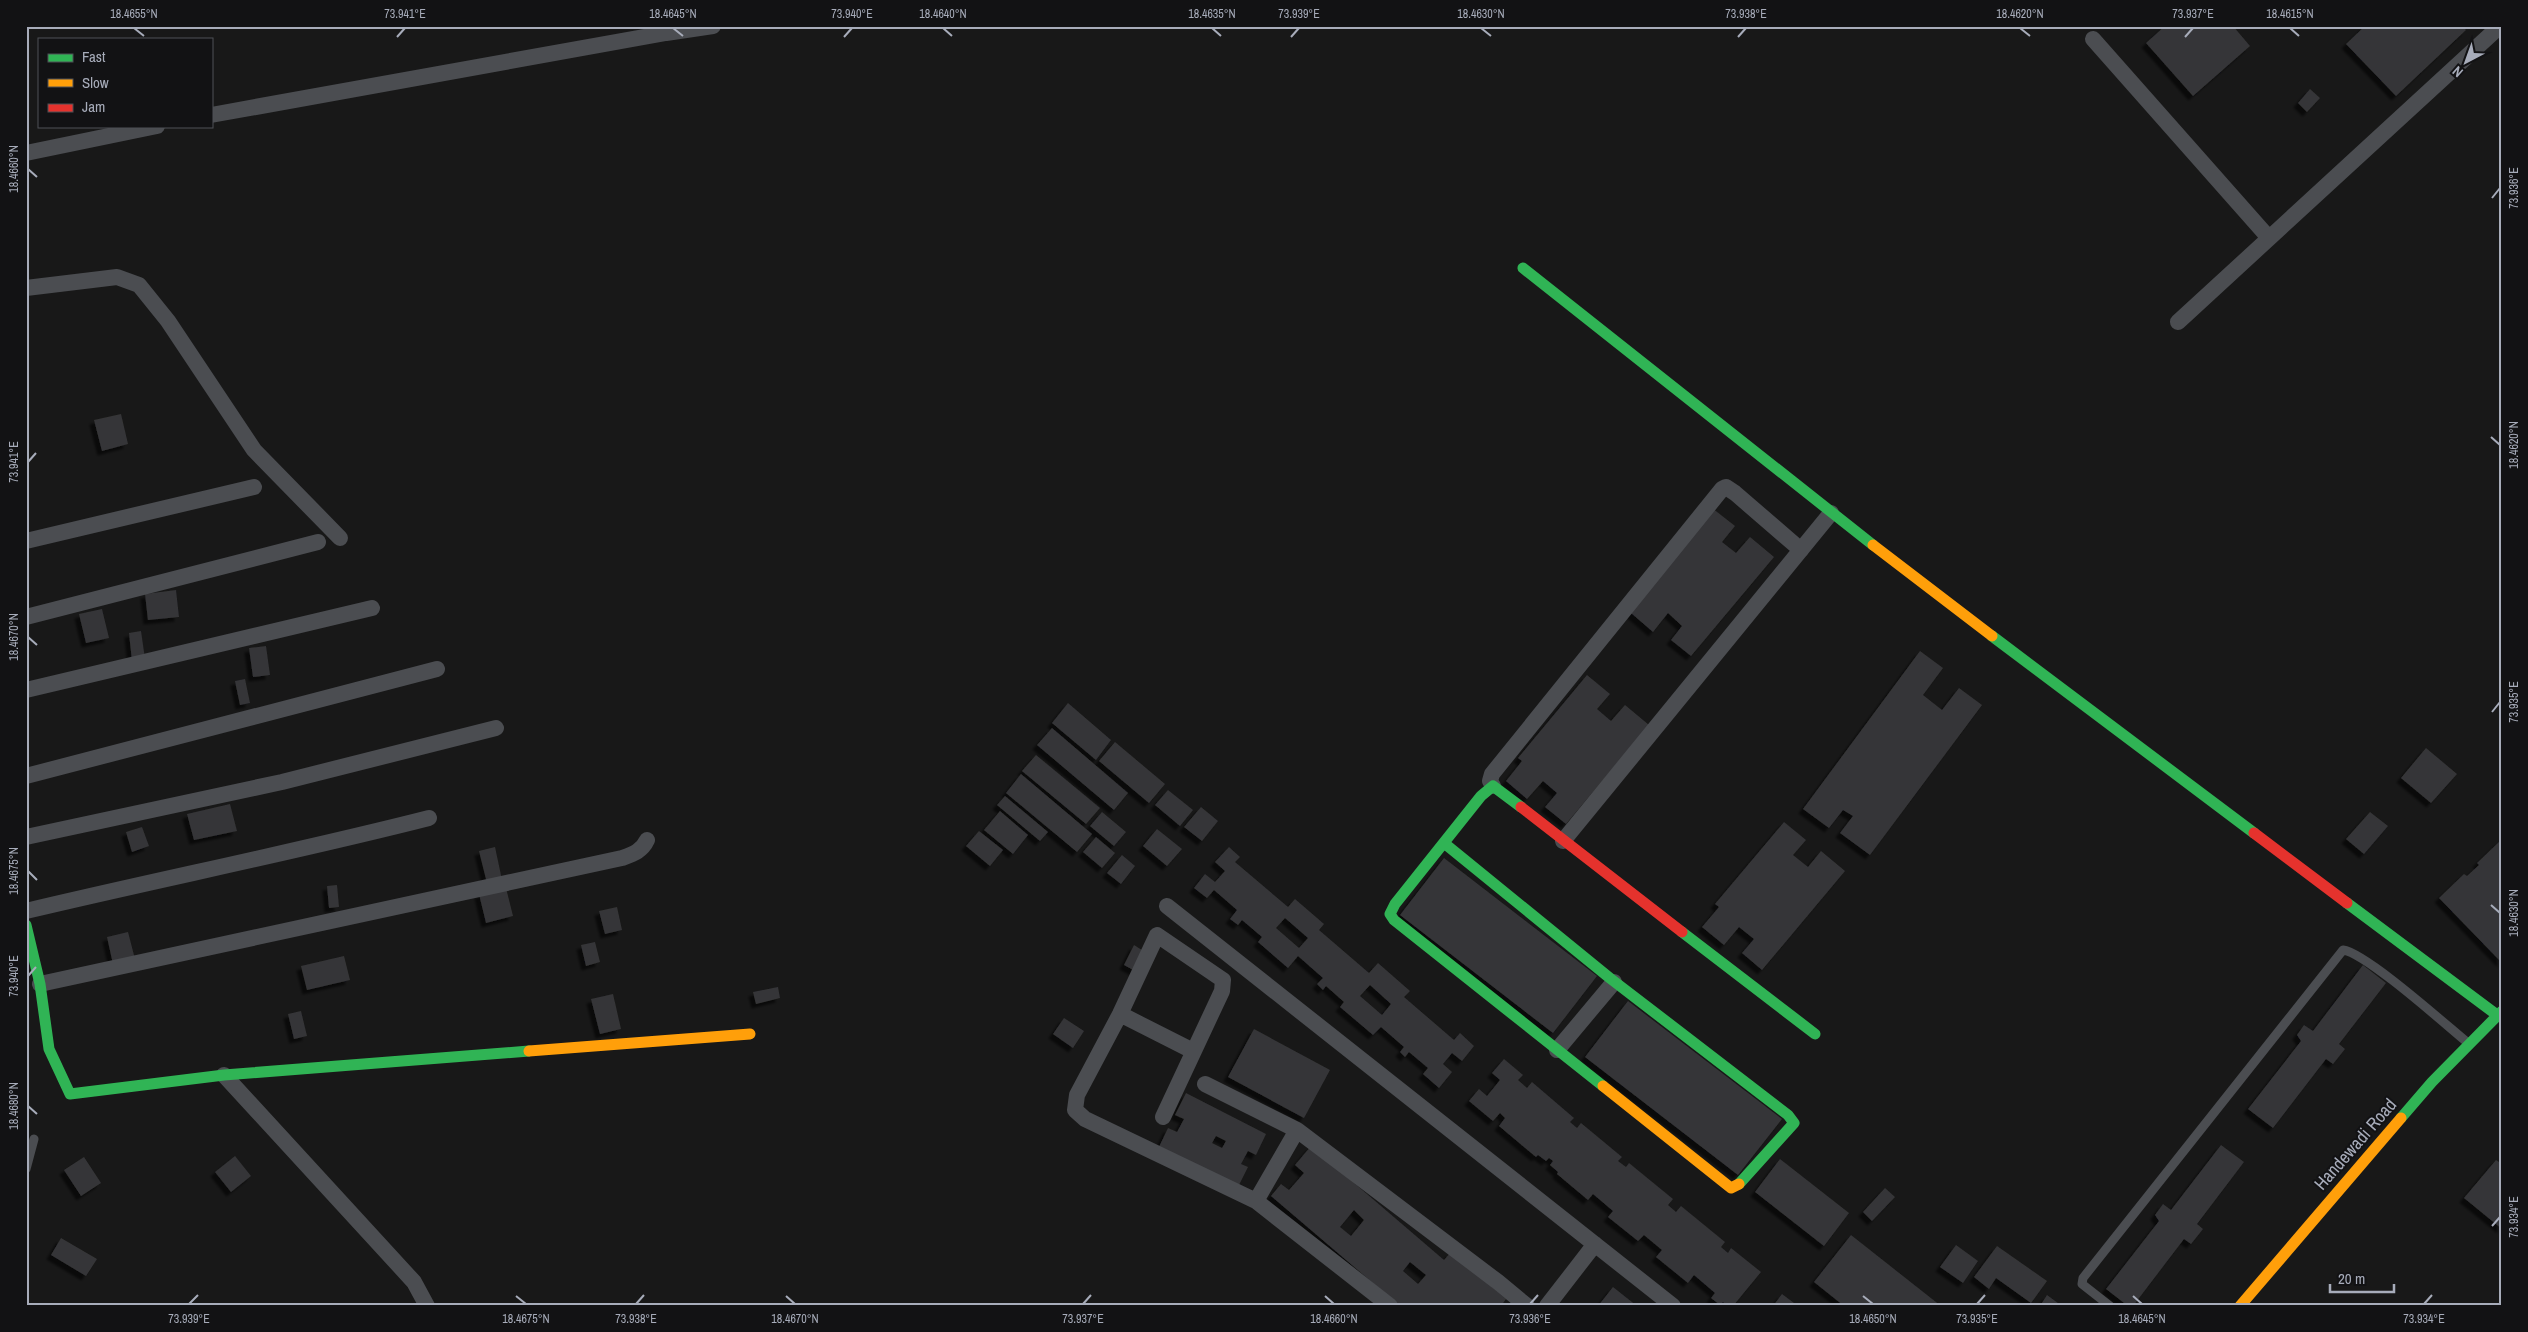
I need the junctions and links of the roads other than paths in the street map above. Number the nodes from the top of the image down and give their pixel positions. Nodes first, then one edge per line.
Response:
1 (713, 26) edge
2 (2500, 26) edge
3 (2093, 40) dead end
4 (212, 115) edge
5 (147, 128) edge
6 (26, 153) edge
7 (2269, 238) junction
8 (1523, 268) dead end
9 (26, 288) edge
10 (2178, 322) dead end
11 (254, 487) dead end
12 (1831, 513) junction
13 (340, 538) dead end
14 (26, 542) edge
15 (318, 542) dead end
16 (1802, 550) junction
17 (372, 608) dead end
18 (26, 617) edge
19 (437, 669) dead end
20 (26, 690) edge
21 (496, 728) dead end
22 (26, 776) edge
23 (1493, 786) junction
24 (430, 818) dead end
25 (26, 837) edge
26 (647, 840) dead end
27 (1563, 841) junction
28 (1444, 843) junction
29 (1167, 906) dead end
30 (26, 911) edge
31 (26, 925) edge
32 (1236, 960) junction
33 (1223, 980) junction
34 (1614, 982) junction
35 (40, 984) junction
36 (2499, 1013) edge
37 (1120, 1014) junction
38 (750, 1034) dead end
39 (1815, 1034) dead end
40 (2469, 1044) junction
41 (1557, 1050) junction
42 (1194, 1051) junction
43 (224, 1075) junction
44 (1206, 1084) dead end
45 (1163, 1117) dead end
46 (1297, 1130) junction
47 (34, 1139) dead end
48 (26, 1169) edge
49 (1256, 1201) junction
50 (1595, 1244) junction
51 (427, 1306) edge
52 (1390, 1306) edge
53 (1526, 1306) edge
54 (1547, 1306) edge
55 (1673, 1306) edge
56 (2110, 1306) edge
57 (2240, 1306) edge

1 - 4 street
2 - 7 street
3 - 7 street
5 - 6 street
7 - 10 street
8 - 12 street
9 - 13 street
11 - 14 street
12 - 16 street
12 - 36 street
15 - 18 street
16 - 23 street
16 - 27 street
17 - 20 street
19 - 22 street
21 - 25 street
23 - 27 street
23 - 28 street
24 - 30 street
26 - 35 street
27 - 39 street
28 - 34 street
28 - 41 street
29 - 32 street
31 - 35 street
32 - 33 street
32 - 50 street
33 - 37 street
33 - 42 street
34 - 41 street
34 - 41 street
35 - 43 street
36 - 40 street, Handewadi Road
37 - 42 street
37 - 49 street
38 - 43 street
40 - 56 lane
40 - 57 street, Handewadi Road
42 - 45 street
43 - 51 street
44 - 46 street
46 - 49 street
46 - 53 street
47 - 48 lane
49 - 52 street
50 - 54 street
50 - 55 street

